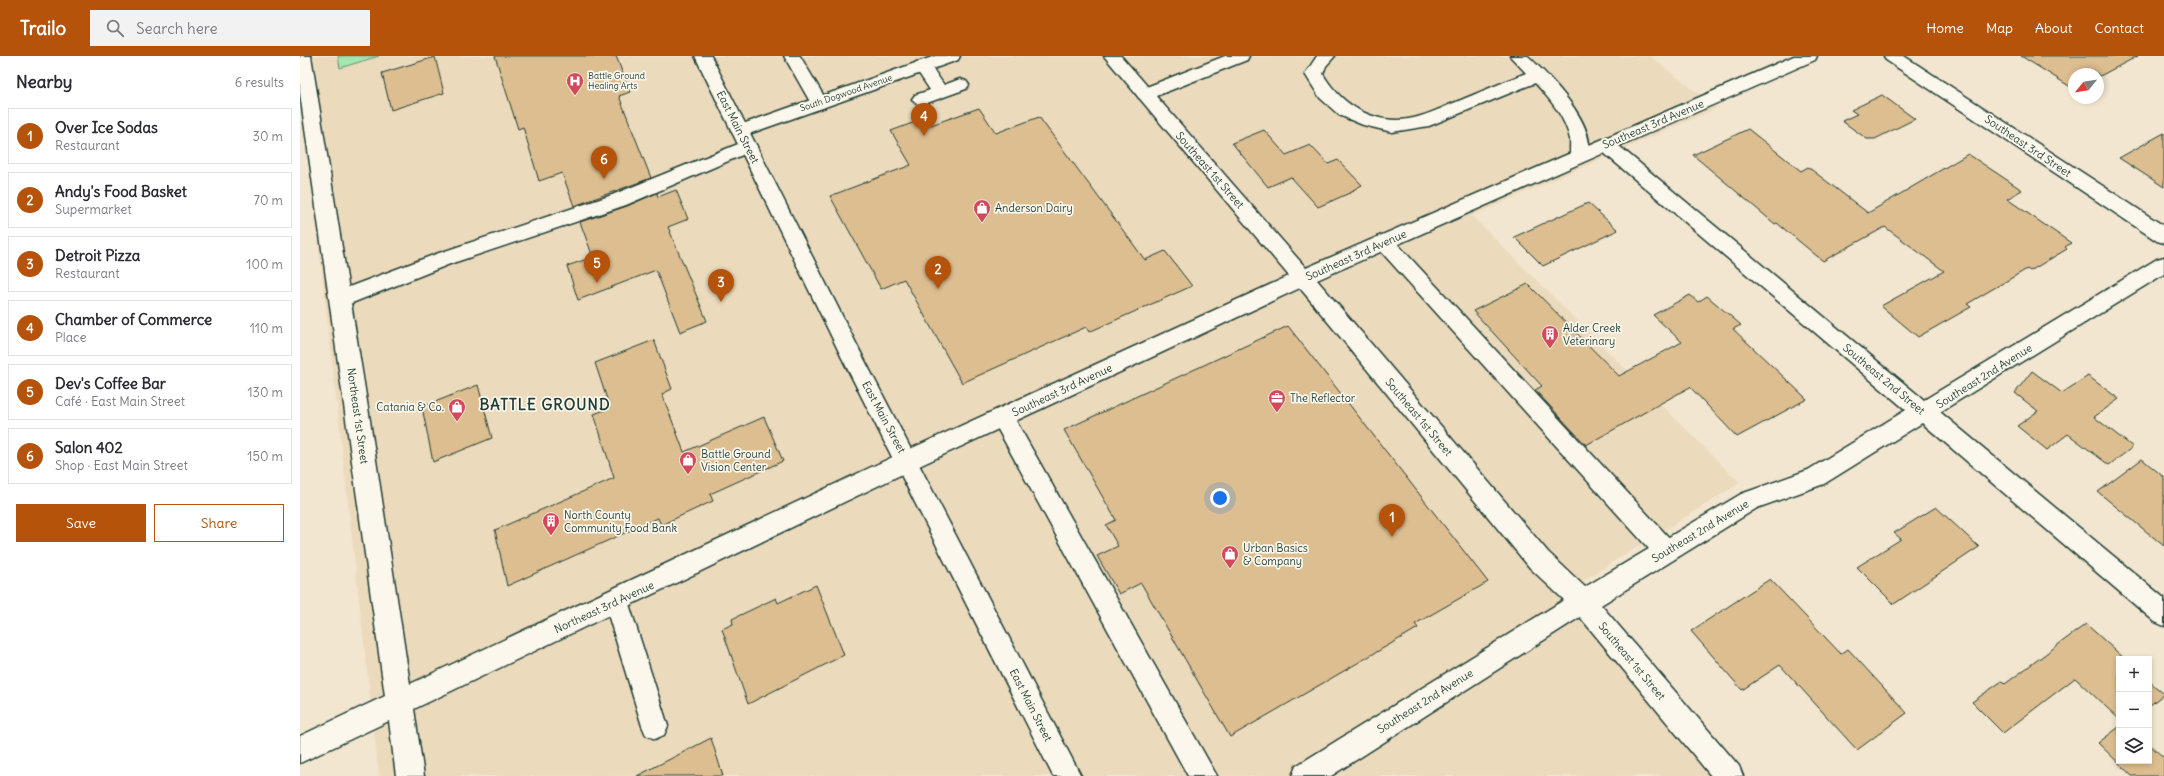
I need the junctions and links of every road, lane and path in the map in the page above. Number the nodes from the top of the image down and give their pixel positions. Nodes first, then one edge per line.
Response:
1 (303, 56) edge
2 (703, 56) edge
3 (792, 56) edge
4 (952, 56) edge
5 (1112, 56) edge
6 (1241, 56) edge
7 (1326, 56) edge
8 (1518, 56) edge
9 (1809, 56) edge
10 (1892, 56) edge
11 (922, 66) junction
12 (1538, 75) junction
13 (960, 85) dead end
14 (940, 92) junction
15 (1145, 94) junction
16 (921, 99) dead end
17 (819, 103) junction
18 (744, 138) junction
19 (1605, 144) junction
20 (1579, 156) junction
21 (2164, 236) edge
22 (1384, 242) junction
23 (2164, 264) edge
24 (1303, 278) junction
25 (340, 299) junction
26 (1924, 412) junction
27 (1003, 418) junction
28 (907, 461) junction
29 (1666, 551) junction
30 (616, 601) junction
31 (1583, 602) junction
32 (2164, 614) edge
33 (399, 704) junction
34 (655, 726) dead end
35 (300, 750) edge
36 (410, 776) edge
37 (1068, 776) edge
38 (1203, 776) edge
39 (1306, 776) edge
40 (1729, 776) edge

1 - 25 street, Northeast 1st Street
2 - 18 street, East Main Street
3 - 17 street
4 - 11 street, South Dogwood Avenue
5 - 15 street, Southeast 1st Street
6 - 15 street
7 - 12 street
8 - 12 street
9 - 19 street, Southeast 3rd Avenue
10 - 21 street, Southeast 3rd Street
11 - 14 street
11 - 17 street, South Dogwood Avenue
12 - 20 street
13 - 14 street
14 - 16 street
15 - 24 street, Southeast 1st Street
17 - 18 street, South Dogwood Avenue
18 - 25 street, South Dogwood Avenue
18 - 28 street, East Main Street
19 - 20 street, Southeast 3rd Avenue
19 - 26 street, Southeast 2nd Street
20 - 22 street, Southeast 3rd Avenue
22 - 24 street, Southeast 3rd Avenue
22 - 29 street
23 - 26 street, Southeast 2nd Avenue
24 - 27 street, Southeast 3rd Avenue
24 - 31 street, Southeast 1st Street
25 - 33 street, Northeast 1st Street
26 - 29 street, Southeast 2nd Avenue
26 - 32 street, Southeast 2nd Street
27 - 28 street, Southeast 3rd Avenue
27 - 38 street
28 - 30 street, Northeast 3rd Avenue
28 - 37 street, East Main Street
29 - 31 street, Southeast 2nd Avenue
30 - 33 street, Northeast 3rd Avenue
30 - 34 street
31 - 39 street, Southeast 2nd Avenue
31 - 40 street, Southeast 1st Street
33 - 35 street, Northeast 3rd Avenue
33 - 36 street, Northeast 1st Street

